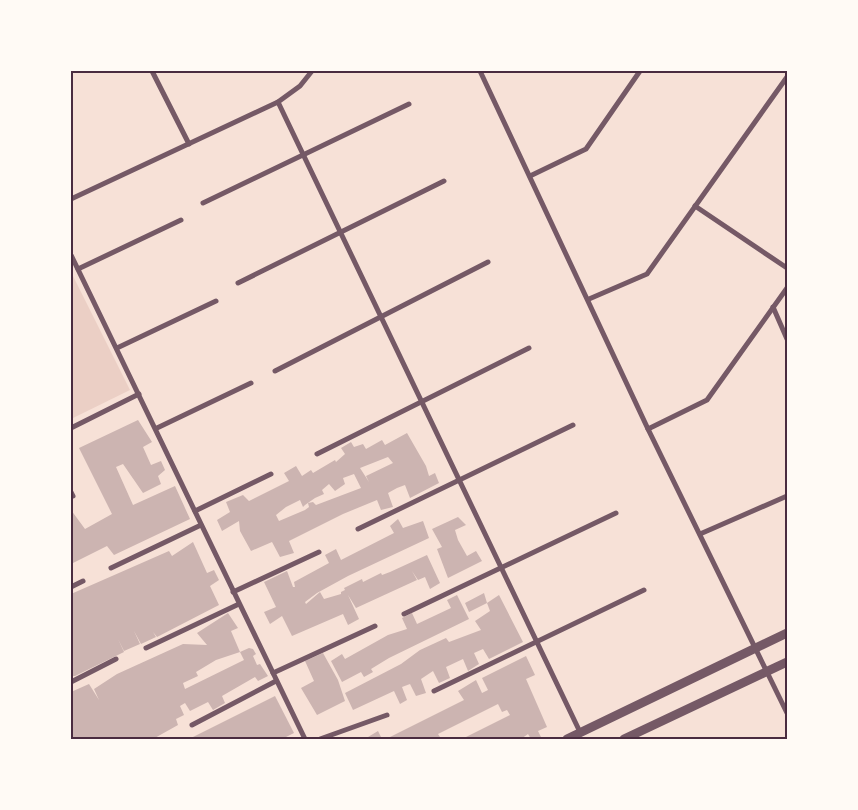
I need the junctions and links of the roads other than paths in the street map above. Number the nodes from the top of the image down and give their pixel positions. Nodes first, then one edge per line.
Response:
1 (152, 71) edge
2 (312, 71) edge
3 (480, 71) edge
4 (640, 71) edge
5 (787, 76) edge
6 (278, 102) junction
7 (409, 104) dead end
8 (189, 144) junction
9 (303, 155) junction
10 (530, 176) junction
11 (444, 181) dead end
12 (71, 199) edge
13 (203, 203) dead end
14 (695, 206) junction
15 (181, 220) dead end
16 (340, 231) junction
17 (71, 255) edge
18 (488, 262) dead end
19 (787, 268) edge
20 (78, 269) junction
21 (238, 283) dead end
22 (787, 288) edge
23 (589, 300) junction
24 (216, 301) dead end
25 (773, 308) junction
26 (381, 317) junction
27 (787, 339) edge
28 (117, 348) junction
29 (529, 348) dead end
30 (275, 371) dead end
31 (251, 383) dead end
32 (139, 394) junction
33 (421, 401) junction
34 (573, 425) dead end
35 (71, 428) edge
36 (157, 428) junction
37 (648, 429) junction
38 (316, 454) dead end
39 (271, 474) dead end
40 (460, 481) junction
41 (787, 496) edge
42 (195, 510) junction
43 (616, 513) dead end
44 (202, 525) junction
45 (358, 529) dead end
46 (700, 534) junction
47 (319, 552) dead end
48 (501, 567) junction
49 (111, 568) dead end
50 (83, 581) dead end
51 (71, 587) edge
52 (644, 590) dead end
53 (233, 592) junction
54 (239, 604) junction
55 (404, 614) dead end
56 (375, 626) dead end
57 (787, 633) edge
58 (536, 641) junction
59 (146, 648) dead end
60 (755, 648) junction
61 (116, 658) dead end
62 (787, 662) edge
63 (767, 671) junction
64 (273, 673) junction
65 (276, 681) junction
66 (71, 682) edge
67 (434, 690) dead end
68 (787, 713) edge
69 (387, 715) dead end
70 (192, 725) dead end
71 (580, 732) junction
72 (305, 739) edge
73 (320, 739) edge
74 (567, 739) edge
75 (624, 739) edge

1 - 8 street
2 - 6 street
3 - 10 street
4 - 10 street
5 - 14 street
6 - 8 street
6 - 9 street
7 - 9 street
8 - 12 street
9 - 13 street
9 - 16 street
10 - 23 street
11 - 16 street
14 - 19 street
14 - 23 street
15 - 20 street
16 - 21 street
16 - 26 street
17 - 20 street
18 - 26 street
20 - 28 street
22 - 25 street
23 - 37 street
24 - 28 street
25 - 27 street
25 - 37 street
26 - 30 street
26 - 33 street
28 - 32 street
29 - 33 street
31 - 36 street
32 - 35 street
32 - 36 street
33 - 38 street
33 - 40 street
34 - 40 street
36 - 42 street
37 - 46 street
39 - 42 street
40 - 45 street
40 - 48 street
41 - 46 street
42 - 44 street
43 - 48 street
44 - 49 street
44 - 53 street
46 - 60 street
47 - 53 street
48 - 55 street
48 - 58 street
50 - 51 street
52 - 58 street
53 - 54 street
54 - 59 street
54 - 64 street
56 - 64 street
57 - 60 street
58 - 67 street
58 - 71 street
60 - 63 street
60 - 71 street
61 - 66 street
62 - 63 street
63 - 68 street
63 - 75 street
64 - 65 street
65 - 70 street
65 - 72 street
69 - 73 street
71 - 74 street

